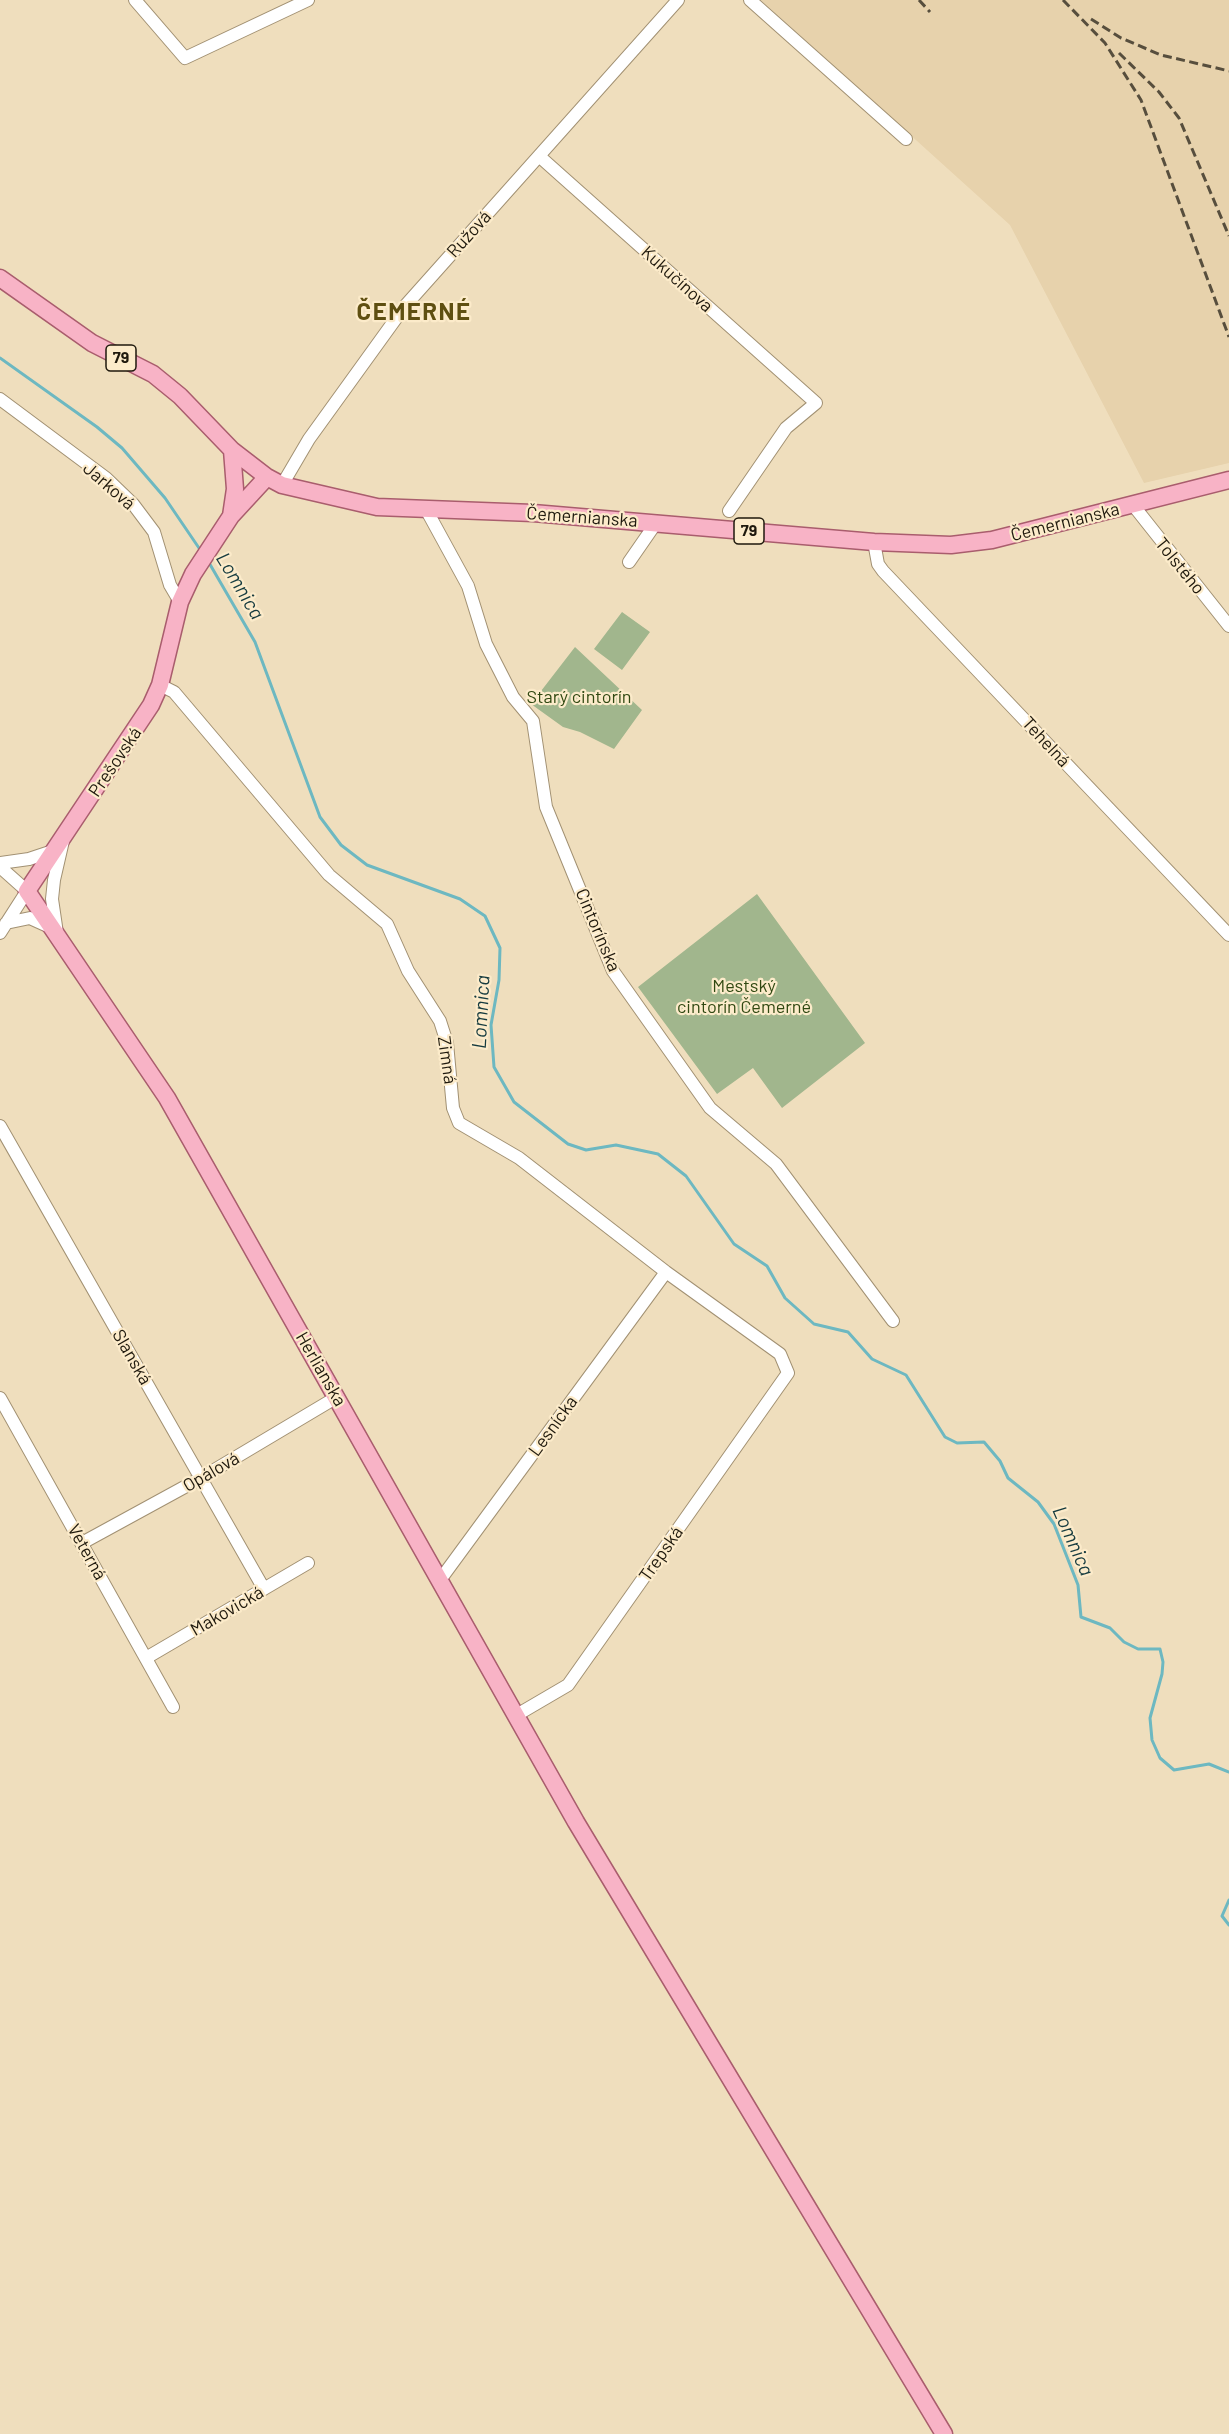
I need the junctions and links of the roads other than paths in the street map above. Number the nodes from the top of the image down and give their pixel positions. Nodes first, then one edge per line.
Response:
1 (135, 0) edge
2 (308, 0) edge
3 (678, 0) edge
4 (750, 0) edge
5 (906, 140) dead end
6 (539, 156) junction
7 (0, 278) edge
8 (0, 399) edge
9 (232, 450) junction
10 (1229, 480) edge
11 (274, 481) junction
12 (1134, 506) junction
13 (427, 511) junction
14 (729, 511) dead end
15 (231, 516) junction
16 (656, 523) junction
17 (874, 542) junction
18 (628, 562) dead end
19 (180, 602) junction
20 (1229, 626) edge
21 (160, 685) junction
22 (60, 845) junction
23 (0, 863) edge
24 (0, 867) edge
25 (27, 891) junction
26 (3, 928) edge
27 (54, 933) junction
28 (1229, 936) edge
29 (0, 1126) edge
30 (666, 1272) junction
31 (892, 1321) dead end
32 (788, 1373) joint
33 (337, 1396) junction
34 (0, 1398) edge
35 (201, 1478) junction
36 (82, 1543) junction
37 (308, 1563) dead end
38 (440, 1580) junction
39 (264, 1589) junction
40 (146, 1658) junction
41 (173, 1707) dead end
42 (515, 1716) junction
43 (944, 2434) edge

1 - 2 street
3 - 6 street, Ružová
4 - 5 street
6 - 11 street, Ružová
6 - 14 street, Kukučínova
7 - 9 main road, Čemernianska / 79
8 - 19 street, Jarková
9 - 11 main road, Čemernianska / 79
9 - 15 main road
10 - 12 main road, Čemernianska / 79
11 - 13 main road, Čemernianska / 79
11 - 15 main road, Prešovská
12 - 17 main road, Čemernianska / 79
12 - 20 street, Tolstého
13 - 16 main road, Čemernianska / 79
13 - 31 street, Cintorínska
15 - 19 main road, Prešovská
16 - 17 main road, Čemernianska / 79
16 - 18 street
17 - 28 street, Tehelná
19 - 21 main road, Prešovská
21 - 22 main road, Prešovská
21 - 30 street, Zimná
22 - 23 street
22 - 25 main road, Prešovská
22 - 27 street
24 - 25 street, Herlianska
25 - 26 street, Prešovská
25 - 27 main road, Herlianska
26 - 27 street
27 - 33 main road, Herlianska
29 - 35 street, Slanská
30 - 32 street, Zimná
30 - 38 street, Lesnícka
32 - 42 street, Trepská
33 - 35 street, Opálová
33 - 38 main road, Herlianska
34 - 36 street, Veterná
35 - 36 street, Opálová
35 - 39 street, Slanská
36 - 40 street, Veterná
37 - 39 street, Makovická
38 - 42 main road, Herlianska
39 - 40 street, Makovická
40 - 41 street, Veterná
42 - 43 main road, Herlianska

